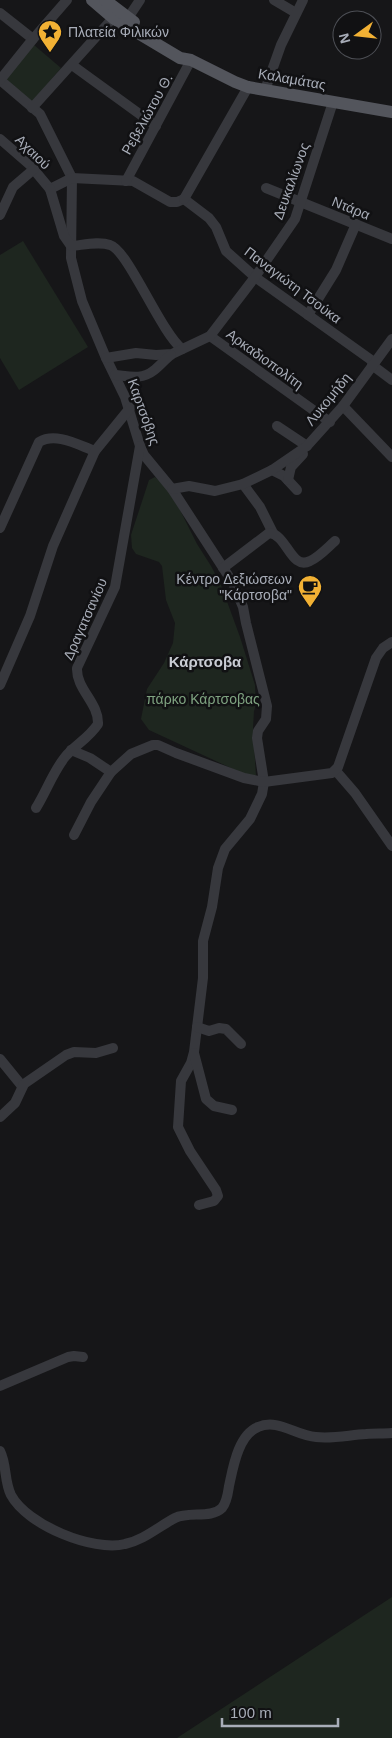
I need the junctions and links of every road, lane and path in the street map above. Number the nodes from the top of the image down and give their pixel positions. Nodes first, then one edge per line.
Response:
1 (67, 0) edge
2 (92, 0) edge
3 (105, 0) edge
4 (140, 0) edge
5 (274, 0) edge
6 (303, 0) edge
7 (0, 12) edge
8 (296, 13) junction
9 (113, 18) junction
10 (128, 18) junction
11 (33, 39) junction
12 (191, 60) junction
13 (72, 65) junction
14 (0, 80) edge
15 (248, 87) junction
16 (265, 90) junction
17 (333, 102) junction
18 (32, 108) junction
19 (392, 112) edge
20 (156, 126) junction
21 (0, 139) edge
22 (34, 169) junction
23 (72, 178) junction
24 (126, 181) junction
25 (266, 188) dead end
26 (50, 189) junction
27 (184, 199) junction
28 (300, 202) junction
29 (0, 215) edge
30 (356, 224) junction
31 (392, 239) edge
32 (71, 246) junction
33 (255, 278) junction
34 (308, 315) junction
35 (210, 336) junction
36 (392, 339) edge
37 (182, 349) junction
38 (172, 354) junction
39 (106, 358) junction
40 (373, 363) junction
41 (115, 375) junction
42 (392, 380) edge
43 (343, 406) junction
44 (130, 408) junction
45 (330, 422) junction
46 (277, 426) dead end
47 (140, 446) junction
48 (307, 446) junction
49 (95, 451) junction
50 (392, 457) edge
51 (272, 470) junction
52 (288, 480) junction
53 (243, 484) junction
54 (172, 489) junction
55 (297, 490) dead end
56 (0, 528) edge
57 (273, 533) junction
58 (335, 541) dead end
59 (223, 568) junction
60 (392, 642) edge
61 (2, 672) edge
62 (0, 685) edge
63 (72, 750) junction
64 (336, 771) junction
65 (111, 772) junction
66 (264, 782) junction
67 (36, 808) dead end
68 (74, 835) dead end
69 (392, 846) edge
70 (197, 1027) junction
71 (241, 1044) dead end
72 (114, 1048) dead end
73 (194, 1052) junction
74 (0, 1059) edge
75 (22, 1086) junction
76 (232, 1110) dead end
77 (0, 1117) edge
78 (199, 1205) dead end
79 (83, 1357) dead end
80 (0, 1386) edge
81 (392, 1433) edge
82 (0, 1451) edge

1 - 11 street
2 - 9 main road, Καλαμάτας
3 - 10 main road, Καλαμάτας
4 - 10 street
5 - 8 street
6 - 8 street
7 - 11 street
8 - 16 street
9 - 12 main road, Καλαμάτας
9 - 13 street
10 - 12 main road, Καλαμάτας
11 - 14 street
12 - 15 main road, Καλαμάτας
12 - 20 street, Ρεβελιώτου Θ.
13 - 18 street
13 - 20 street
14 - 18 street, Καρτσόβης
15 - 16 main road, Καλαμάτας
15 - 27 street
16 - 17 main road, Καλαμάτας
17 - 19 main road, Καλαμάτας
17 - 28 street, Δευκαλίωνος
18 - 23 street, Καρτσόβης
20 - 24 street, Ρεβελιώτου Θ.
21 - 22 street, Αχαιού
22 - 26 street, Αχαιού
22 - 29 street
23 - 24 street
23 - 26 street, Αχαιού
23 - 32 street, Καρτσόβης
24 - 27 street
25 - 28 street, Ντάρα
26 - 32 street
27 - 33 street, Παναγιώτη Τσούκα
28 - 30 street, Ντάρα
28 - 33 street, Δευκαλίωνος
30 - 31 street, Ντάρα
30 - 34 street
32 - 37 street
32 - 39 street, Καρτσόβης
33 - 34 street, Παναγιώτη Τσούκα
33 - 35 street, Δευκαλίωνος
34 - 40 street, Παναγιώτη Τσούκα
35 - 37 street
35 - 45 street, Αρκαδιοπολίτη
36 - 40 street, Λυκομήδη
37 - 38 street
38 - 39 street
38 - 41 street
39 - 41 street, Καρτσόβης
40 - 42 street, Παναγιώτη Τσούκα
40 - 43 street, Λυκομήδη
41 - 44 street, Καρτσόβης
43 - 45 street, Λυκομήδη
43 - 50 street
44 - 47 street, Καρτσόβης
44 - 49 street
45 - 48 street, Λυκομήδη
46 - 48 street, Λυκομήδη
47 - 54 street, Καρτσόβης
47 - 63 street, Δραγατσανίου
48 - 51 street
48 - 52 street
49 - 56 street
49 - 61 street
51 - 52 street
51 - 53 street
52 - 55 street
53 - 54 street
53 - 57 street
54 - 59 street, Καρτσόβης
57 - 58 street
57 - 59 street
59 - 66 street, Καρτσόβης
60 - 64 street
61 - 62 street
63 - 65 street
63 - 67 street, Δραγατσανίου
64 - 66 street
64 - 69 street
65 - 66 street
65 - 68 street
66 - 70 street
70 - 71 street
70 - 73 street
72 - 75 street
73 - 76 street
73 - 78 street
74 - 75 street
75 - 77 street
79 - 80 street
81 - 82 street

